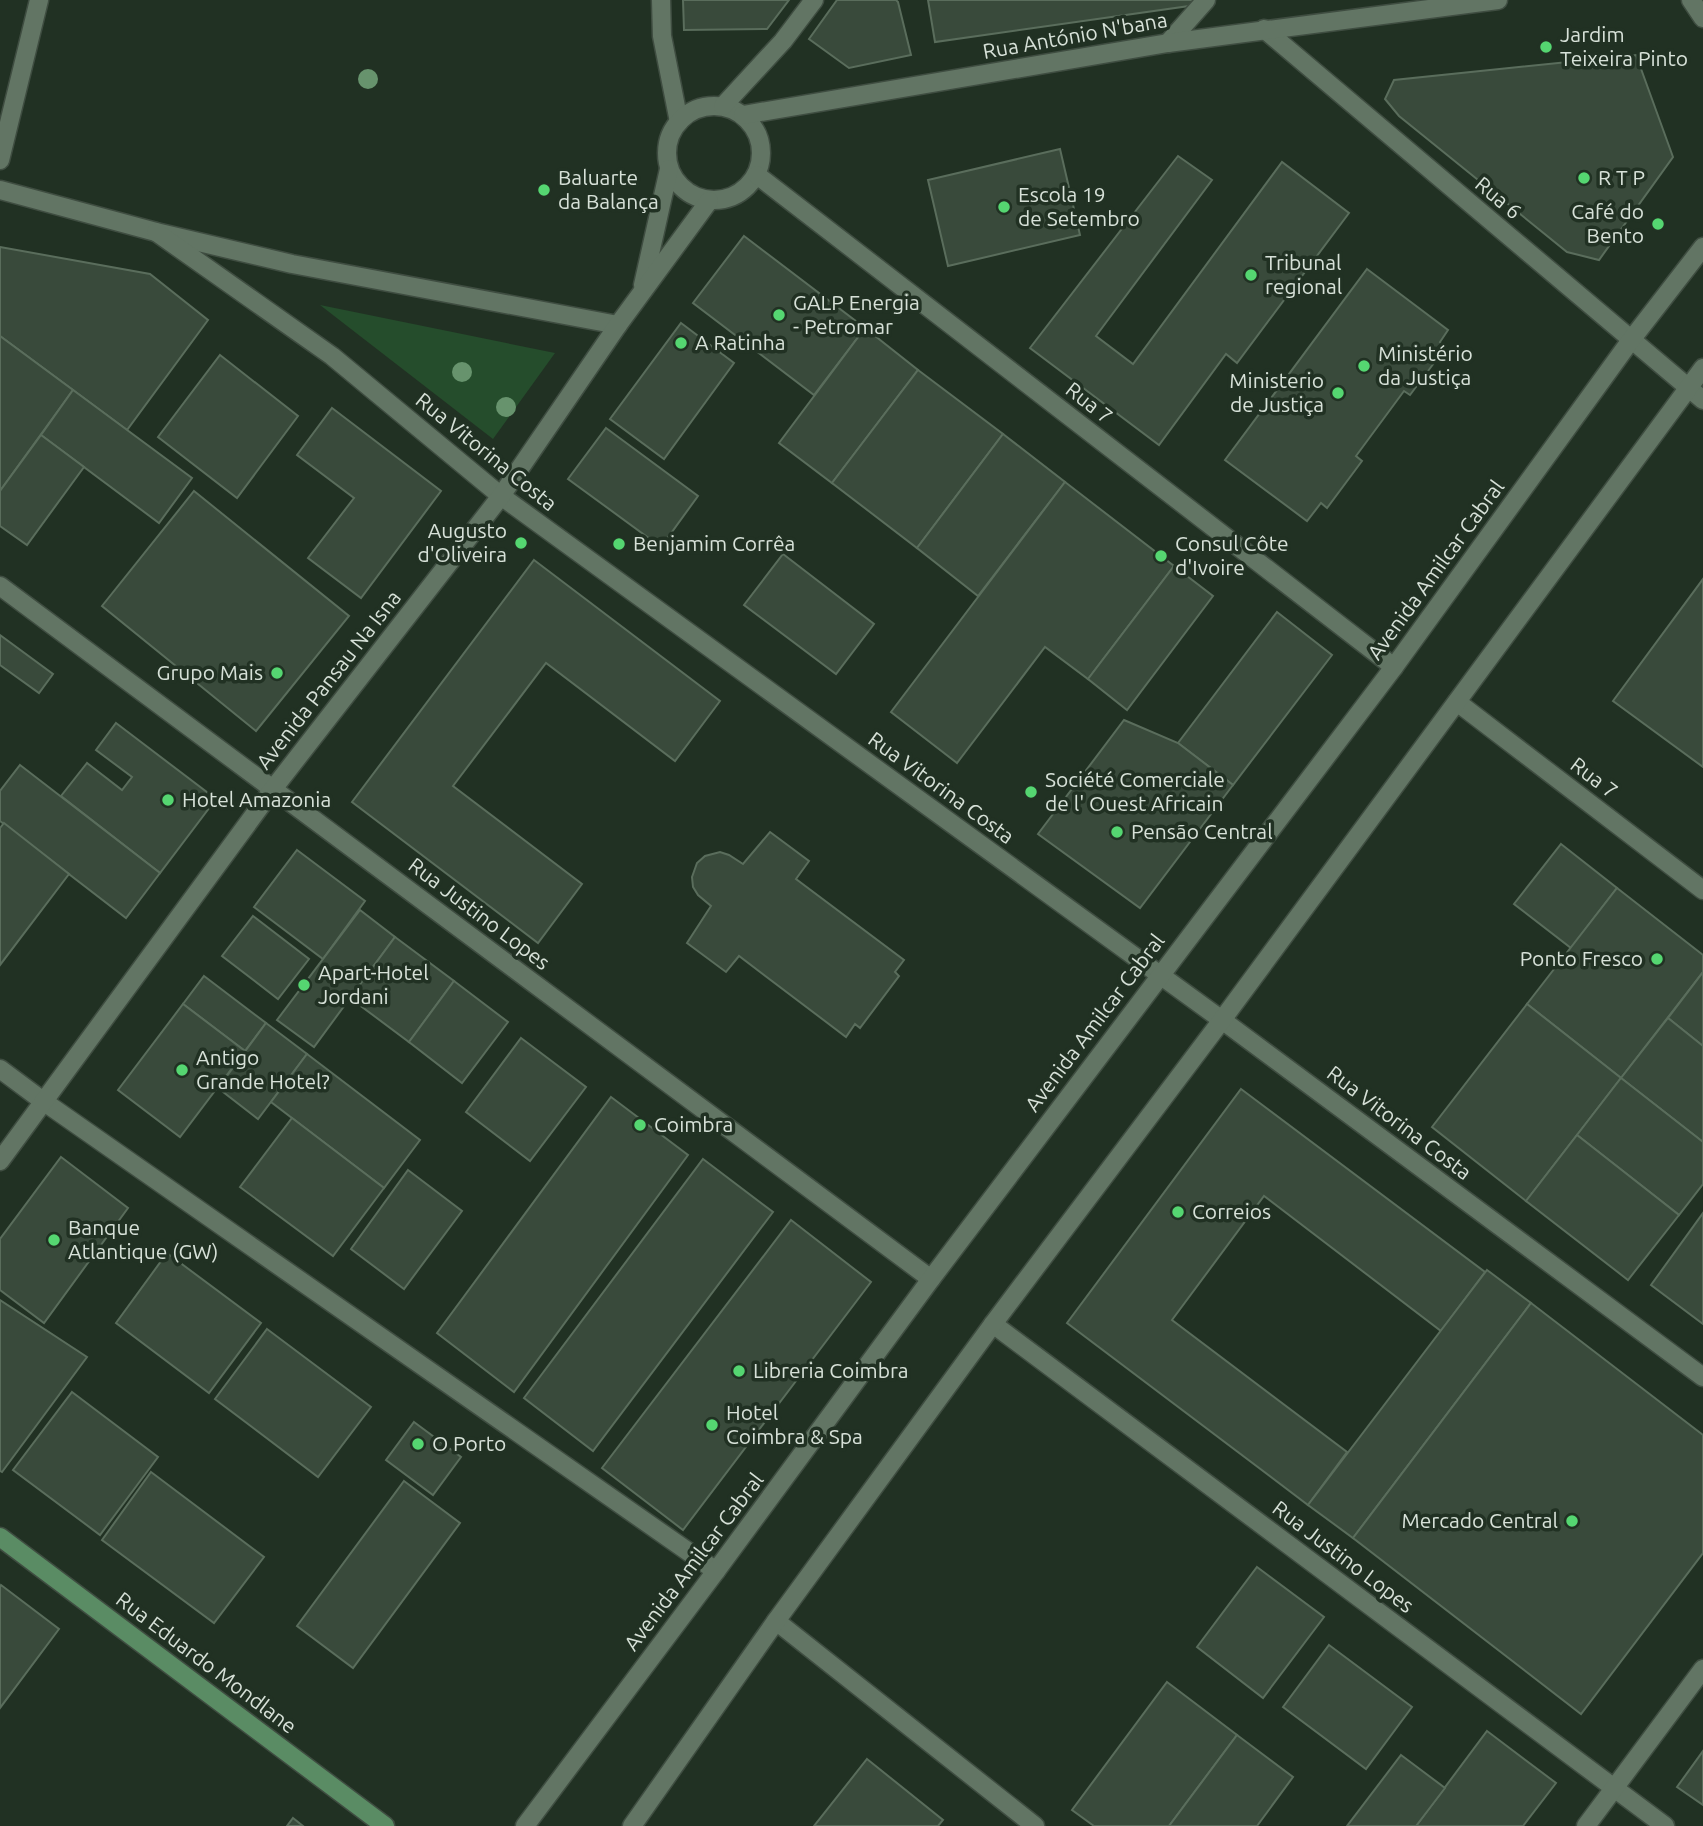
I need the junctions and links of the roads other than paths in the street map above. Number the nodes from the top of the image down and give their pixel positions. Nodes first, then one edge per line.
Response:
1 (38, 0) edge
2 (662, 0) edge
3 (814, 0) edge
4 (1206, 0) edge
5 (1498, 0) edge
6 (1691, 0) edge
7 (1469, 2) edge
8 (1703, 18) edge
9 (1264, 29) junction
10 (1168, 43) junction
11 (723, 106) junction
12 (743, 115) junction
13 (679, 122) junction
14 (0, 160) edge
15 (669, 169) junction
16 (757, 175) junction
17 (0, 190) edge
18 (709, 201) junction
19 (156, 232) junction
20 (1703, 247) edge
21 (641, 294) junction
22 (618, 325) junction
23 (1631, 340) junction
24 (1703, 368) edge
25 (1688, 388) junction
26 (1703, 400) edge
27 (501, 496) junction
28 (0, 586) edge
29 (1394, 667) junction
30 (1457, 702) junction
31 (272, 789) junction
32 (1703, 890) edge
33 (1160, 975) junction
34 (1222, 1020) junction
35 (0, 1069) edge
36 (43, 1101) junction
37 (0, 1161) edge
38 (931, 1279) junction
39 (993, 1324) junction
40 (1703, 1377) edge
41 (0, 1537) edge
42 (716, 1571) junction
43 (776, 1621) junction
44 (1703, 1669) edge
45 (1614, 1788) junction
46 (385, 1826) edge
47 (525, 1826) edge
48 (632, 1826) edge
49 (1035, 1826) edge
50 (1586, 1826) edge
51 (1665, 1826) edge

1 - 14 street
2 - 13 street
3 - 11 street
4 - 10 street
5 - 7 street, Rua António N'bana
6 - 8 street
7 - 9 street, Rua António N'bana
9 - 10 street, Rua António N'bana
9 - 23 street, Rua 6
10 - 12 street, Rua António N'bana
11 - 12 street
11 - 13 street
12 - 16 street
13 - 15 street
15 - 18 street
15 - 21 street, Avenida Pansau Na Isna
16 - 18 street
16 - 29 street, Rua 7
17 - 19 street
18 - 21 street, Avenida Pansau Na Isna
19 - 22 street
19 - 27 street, Rua Vitorina Costa
20 - 23 street, Avenida Amilcar Cabral
21 - 22 street, Avenida Pansau Na Isna
22 - 27 street, Avenida Pansau Na Isna
23 - 25 street, Rua 6
23 - 29 street, Avenida Amilcar Cabral
24 - 25 street
25 - 26 street, Rua 6
25 - 30 street
27 - 31 street, Avenida Pansau Na Isna
27 - 33 street, Rua Vitorina Costa
28 - 31 street, Rua Justino Lopes
29 - 33 street, Avenida Amilcar Cabral
30 - 32 street, Rua 7
30 - 34 street
31 - 36 street, Avenida Pansau Na Isna
31 - 38 street, Rua Justino Lopes
33 - 34 street, Rua Vitorina Costa
33 - 38 street, Avenida Amilcar Cabral
34 - 39 street
34 - 40 street, Rua Vitorina Costa
35 - 36 street
36 - 37 street, Avenida Pansau Na Isna
36 - 42 street
38 - 42 street, Avenida Amilcar Cabral
39 - 43 street
39 - 45 street, Rua Justino Lopes
41 - 46 street, Rua Eduardo Mondlane
42 - 47 street, Avenida Amilcar Cabral
43 - 48 street
43 - 49 street
44 - 45 street
45 - 50 street
45 - 51 street, Rua Justino Lopes

